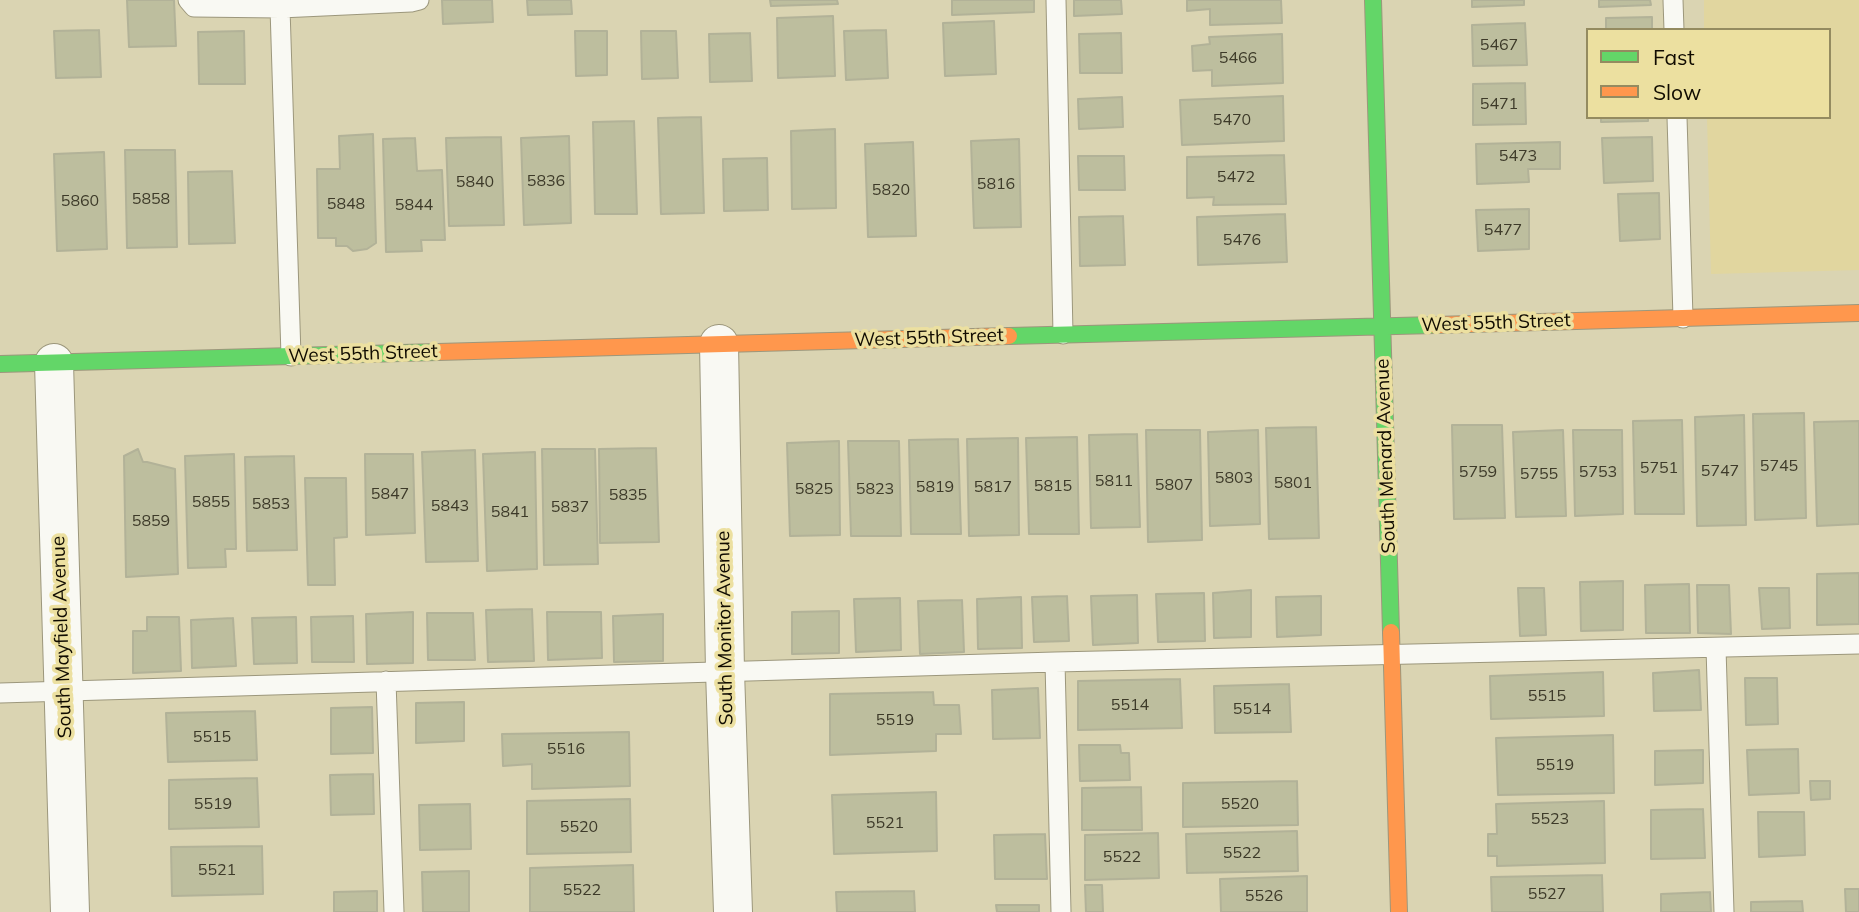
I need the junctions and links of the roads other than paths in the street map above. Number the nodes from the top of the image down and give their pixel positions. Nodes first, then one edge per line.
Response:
1 (188, 0) edge
2 (418, 0) edge
3 (1056, 0) edge
4 (1373, 0) edge
5 (1673, 0) edge
6 (280, 8) junction
7 (1674, 28) edge
8 (1677, 119) edge
9 (1859, 313) edge
10 (1683, 318) junction
11 (1382, 326) junction
12 (1063, 334) junction
13 (719, 344) junction
14 (291, 356) junction
15 (54, 363) junction
16 (0, 364) edge
17 (1859, 644) edge
18 (1716, 648) junction
19 (1392, 654) junction
20 (1055, 662) junction
21 (725, 671) junction
22 (386, 681) junction
23 (64, 692) junction
24 (0, 693) edge
25 (70, 912) edge
26 (394, 912) edge
27 (733, 912) edge
28 (1061, 912) edge
29 (1399, 912) edge
30 (1724, 912) edge

1 - 6 lane
2 - 6 lane
3 - 12 lane
4 - 11 main road, South Menard Avenue
5 - 7 lane
6 - 14 lane
8 - 10 lane
9 - 10 main road, West 55th Street
10 - 11 main road, West 55th Street
11 - 12 main road, West 55th Street
11 - 19 main road, South Menard Avenue
12 - 13 main road, West 55th Street
13 - 14 main road, West 55th Street
13 - 21 street, South Monitor Avenue
14 - 15 main road, West 55th Street
15 - 16 main road, West 55th Street
15 - 23 street, South Mayfield Avenue
17 - 18 lane
18 - 19 lane
18 - 30 lane
19 - 20 lane
19 - 29 main road, South Menard Avenue
20 - 21 lane
20 - 28 lane
21 - 22 lane
21 - 27 street, South Monitor Avenue
22 - 23 lane
22 - 26 lane
23 - 24 lane
23 - 25 street, South Mayfield Avenue

